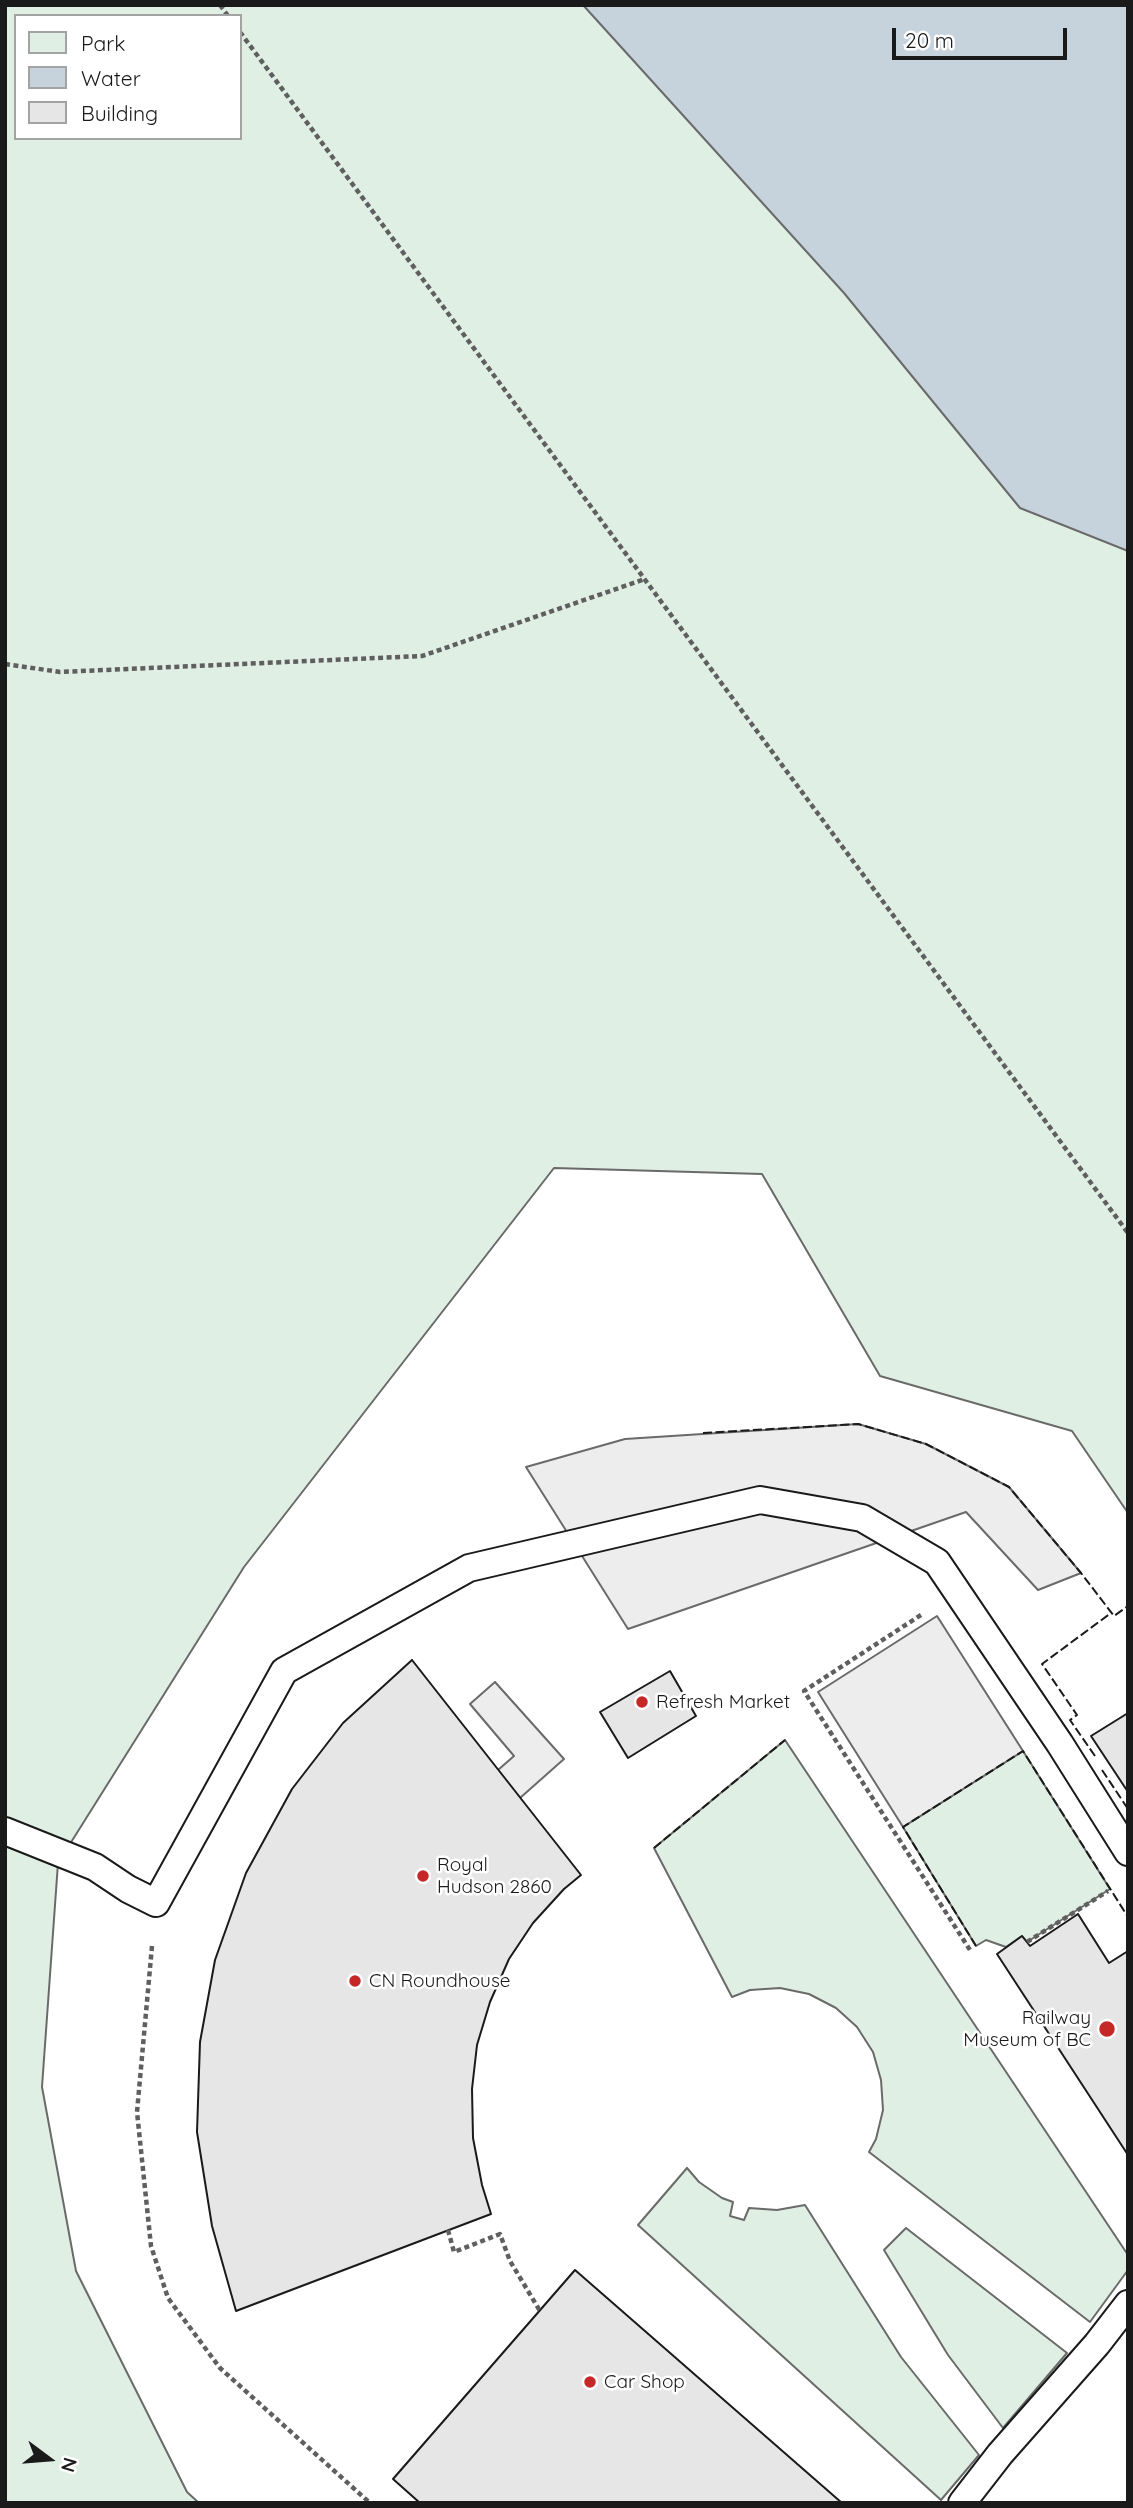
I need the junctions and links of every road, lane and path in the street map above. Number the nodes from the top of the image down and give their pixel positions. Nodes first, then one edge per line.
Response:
1 (242, 35) edge
2 (645, 579) junction
3 (5, 664) edge
4 (1128, 1233) edge
5 (957, 1592) junction
6 (5, 1831) edge
7 (1128, 1852) edge
8 (1118, 1885) dead end
9 (156, 1903) junction
10 (1027, 1942) dead end
11 (970, 1950) dead end
12 (448, 2230) dead end
13 (1128, 2304) edge
14 (540, 2311) dead end
15 (370, 2503) edge
16 (962, 2503) edge

1 - 2 path
2 - 3 path
2 - 4 path
5 - 7 lane
5 - 9 lane
5 - 11 path
6 - 9 lane
8 - 10 path
9 - 15 path
12 - 14 path
13 - 16 lane

